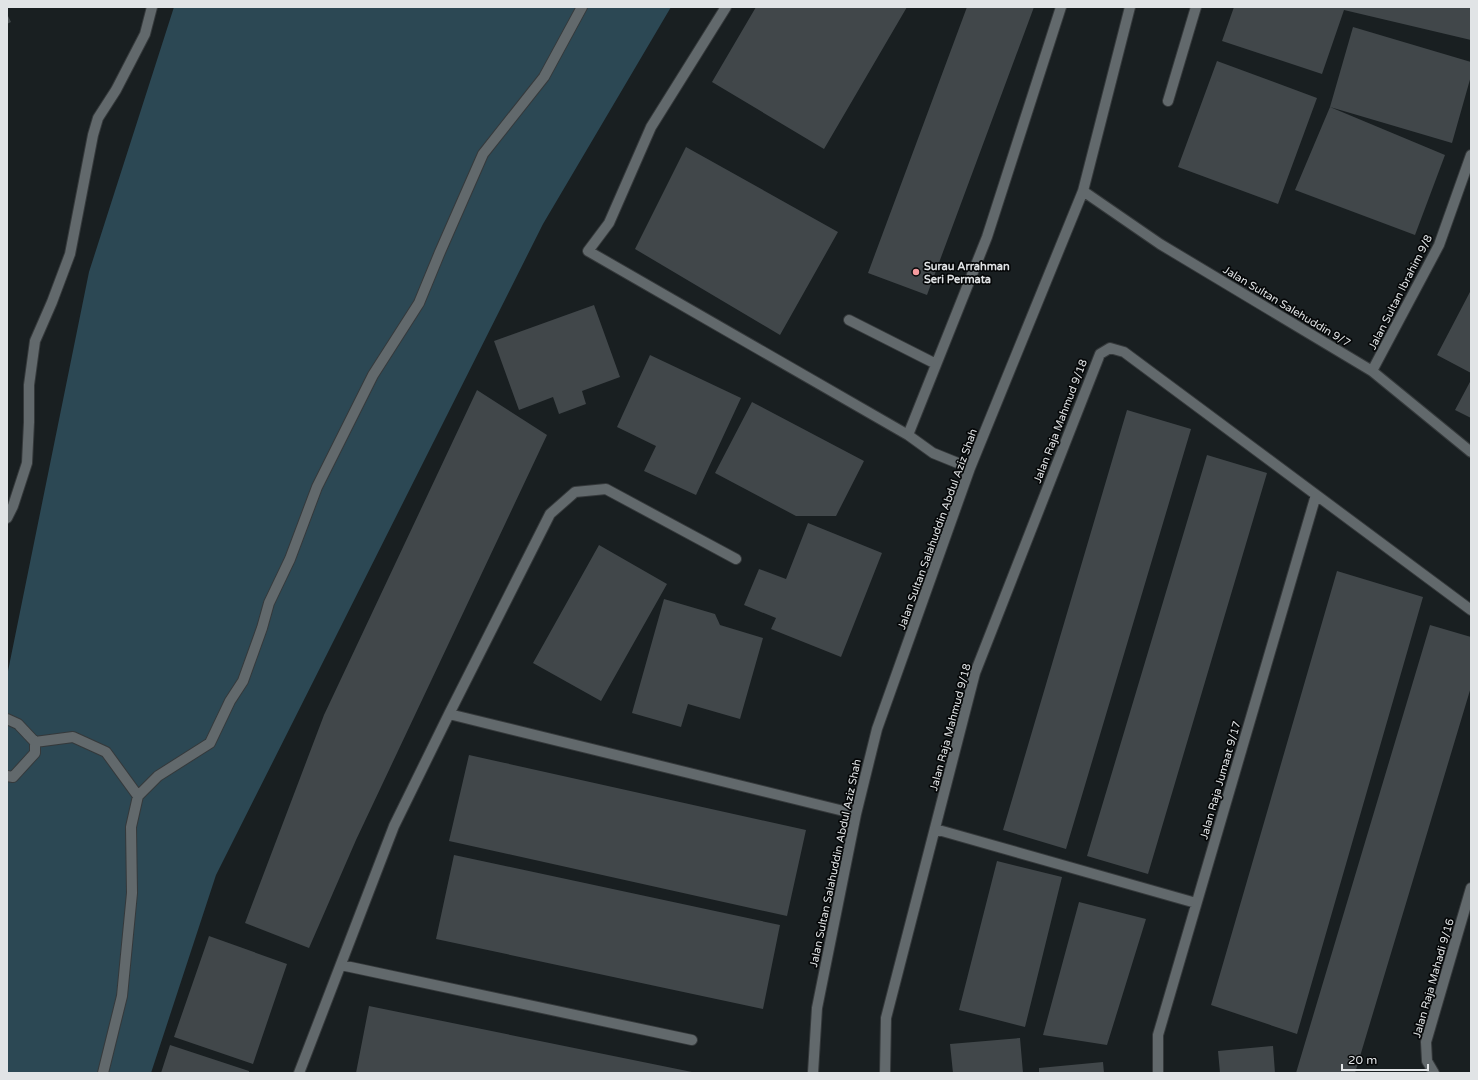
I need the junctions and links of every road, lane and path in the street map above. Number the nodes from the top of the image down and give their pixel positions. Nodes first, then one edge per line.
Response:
1 (152, 7) edge
2 (582, 7) edge
3 (726, 7) edge
4 (1061, 7) edge
5 (1130, 7) edge
6 (1196, 7) edge
7 (1168, 102) dead end
8 (1471, 155) edge
9 (1083, 191) junction
10 (849, 320) dead end
11 (936, 364) junction
12 (1372, 371) junction
13 (908, 435) junction
14 (1471, 452) edge
15 (970, 468) junction
16 (1316, 495) junction
17 (7, 518) edge
18 (736, 559) dead end
19 (1471, 610) edge
20 (449, 714) junction
21 (7, 719) edge
22 (34, 742) junction
23 (7, 776) edge
24 (138, 796) junction
25 (856, 814) junction
26 (935, 829) junction
27 (1471, 888) edge
28 (1196, 903) junction
29 (341, 965) junction
30 (692, 1040) dead end
31 (103, 1073) edge
32 (299, 1073) edge
33 (813, 1073) edge
34 (885, 1073) edge
35 (1158, 1073) edge
36 (1434, 1073) edge

1 - 17 street
2 - 24 street
3 - 13 street
4 - 11 street
5 - 9 street, Jalan Sultan Salahuddin Abdul Aziz Shah
6 - 7 street
8 - 12 street, Jalan Sultan Ibrahim 9/8
9 - 12 street, Jalan Sultan Salehuddin 9/7
9 - 15 street, Jalan Sultan Salahuddin Abdul Aziz Shah
10 - 11 street
11 - 13 street
12 - 14 street, Jalan Sultan Salehuddin 9/7
13 - 15 street
15 - 25 street, Jalan Sultan Salahuddin Abdul Aziz Shah
16 - 19 street
16 - 26 street, Jalan Raja Mahmud 9/18
16 - 28 street, Jalan Raja Jumaat 9/17
18 - 20 street
20 - 25 street
20 - 29 street
21 - 22 street
22 - 23 street
22 - 24 street
24 - 31 street
25 - 33 street, Jalan Sultan Salahuddin Abdul Aziz Shah
26 - 28 street
26 - 34 street, Jalan Raja Mahmud 9/18
27 - 36 street, Jalan Raja Mahadi 9/16
28 - 35 street, Jalan Raja Jumaat 9/17
29 - 30 street
29 - 32 street

